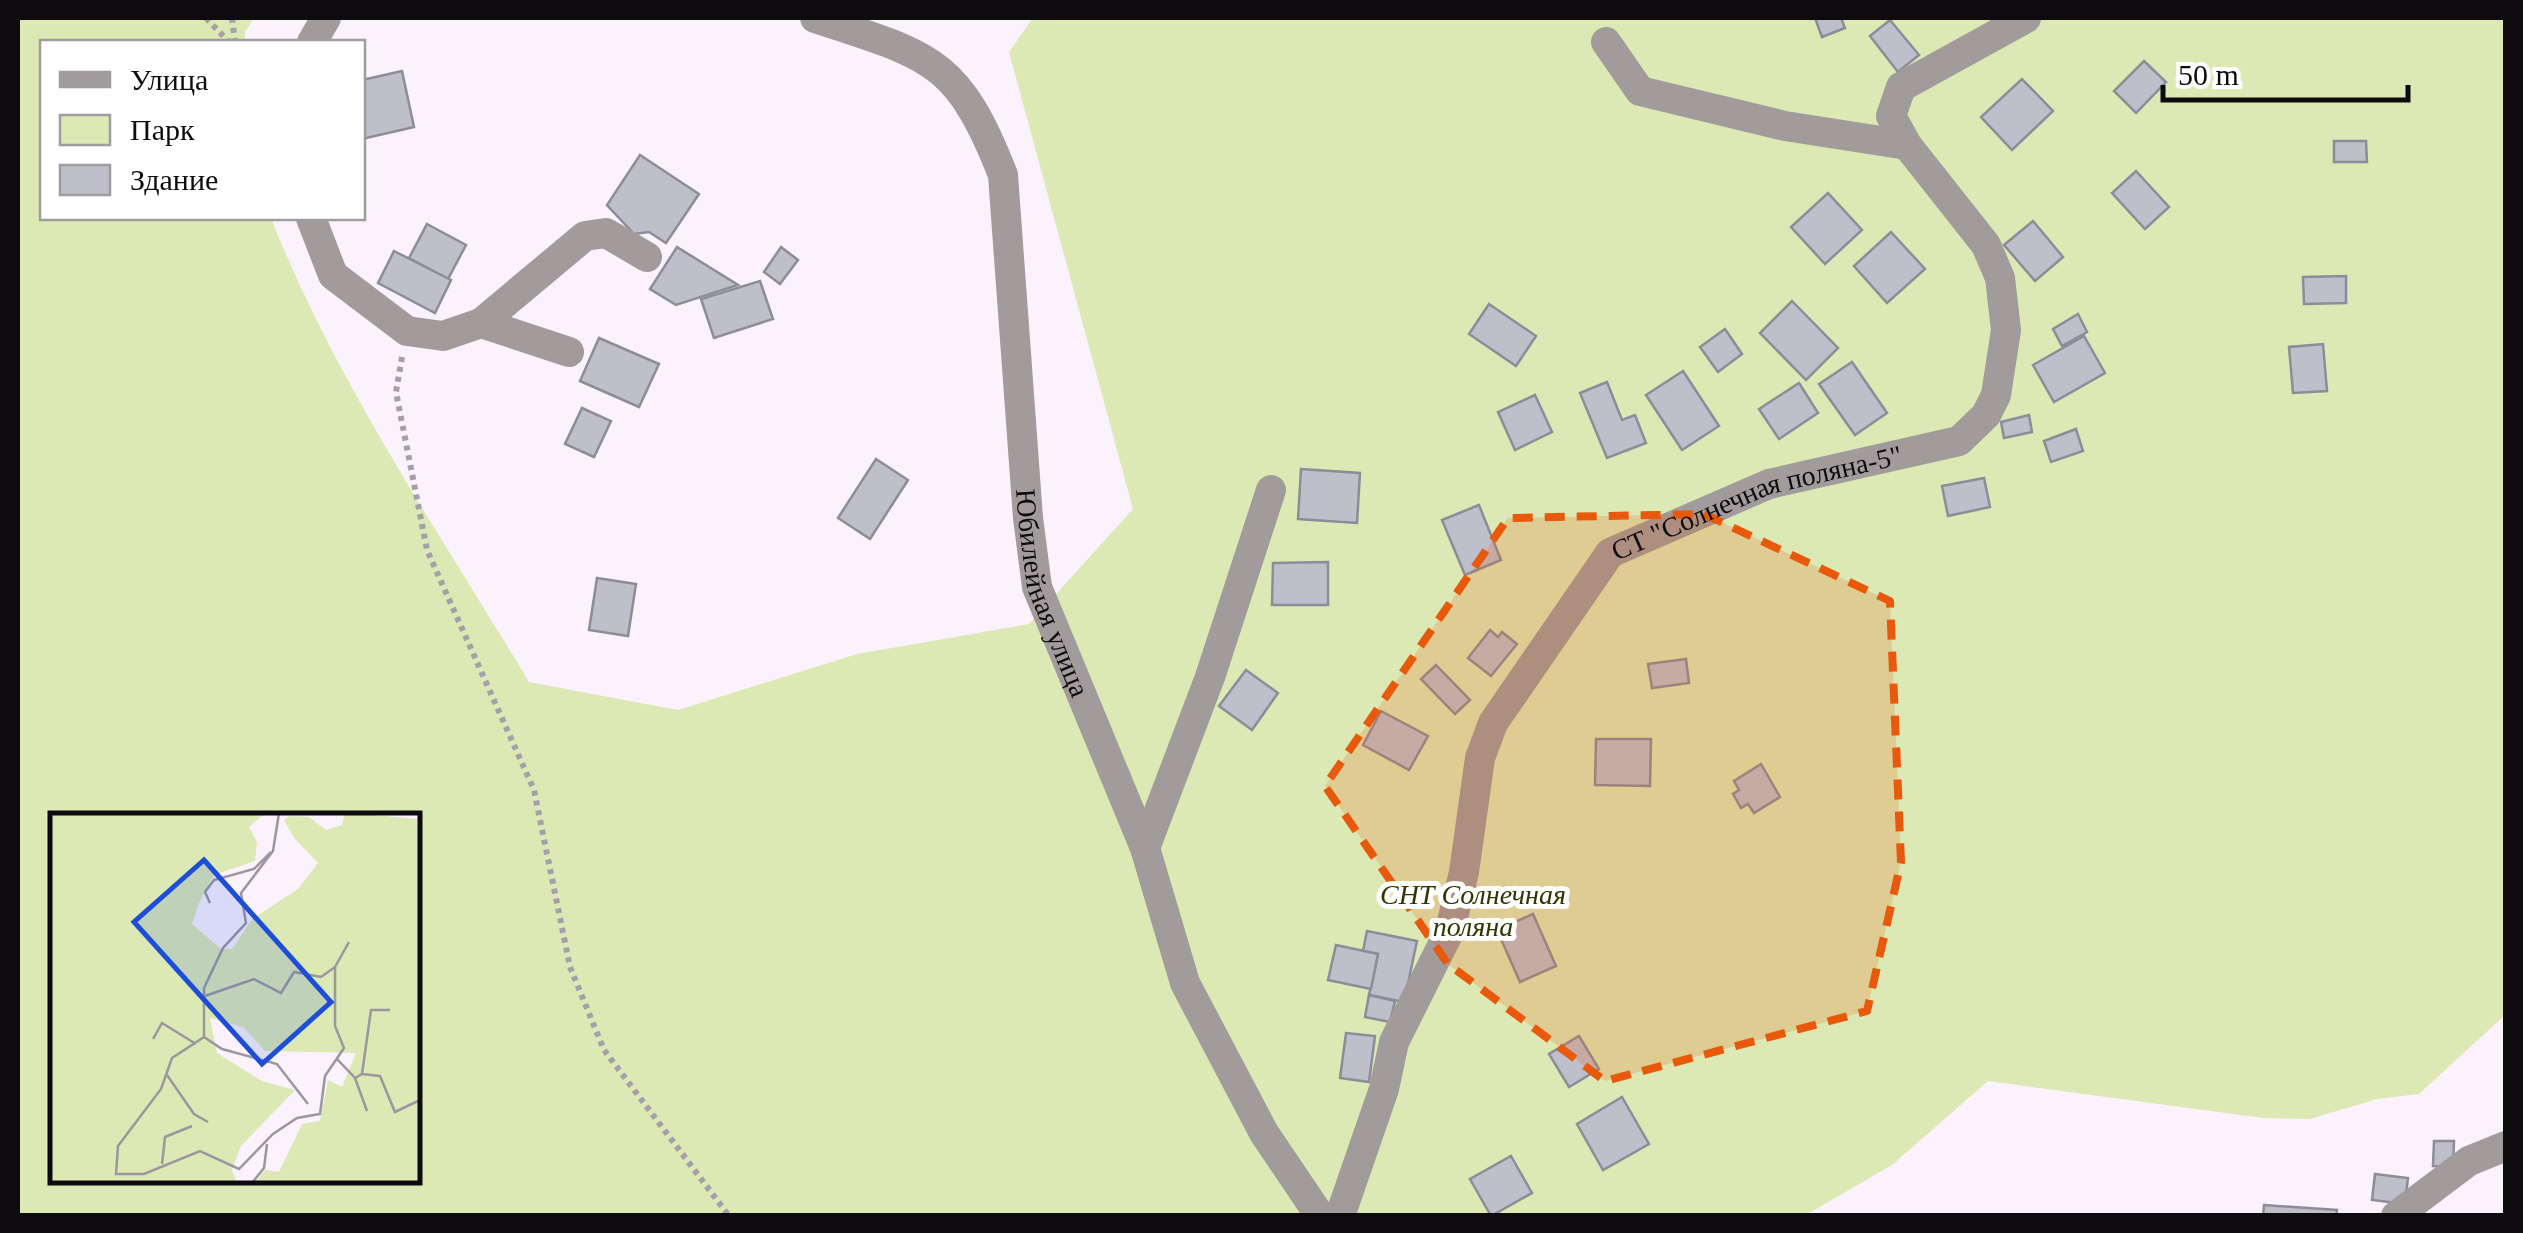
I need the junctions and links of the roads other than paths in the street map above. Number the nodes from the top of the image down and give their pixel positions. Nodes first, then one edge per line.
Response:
1 (326, 18) edge
2 (815, 18) edge
3 (2026, 18) edge
4 (313, 40) edge
5 (1606, 42) dead end
6 (1907, 145) junction
7 (313, 220) edge
8 (647, 257) dead end
9 (480, 324) junction
10 (569, 352) dead end
11 (1271, 490) dead end
12 (1144, 848) junction
13 (2506, 1146) edge
14 (1320, 1216) edge
15 (1340, 1216) edge
16 (2396, 1216) edge

1 - 4 street
2 - 12 street, Юбилейная улица
3 - 6 street, СТ "Солнечная поляна-5"
5 - 6 street
6 - 15 street, СТ "Солнечная поляна-5"
7 - 9 street
8 - 9 street
9 - 10 street
11 - 12 street
12 - 14 street, Юбилейная улица
13 - 16 street

